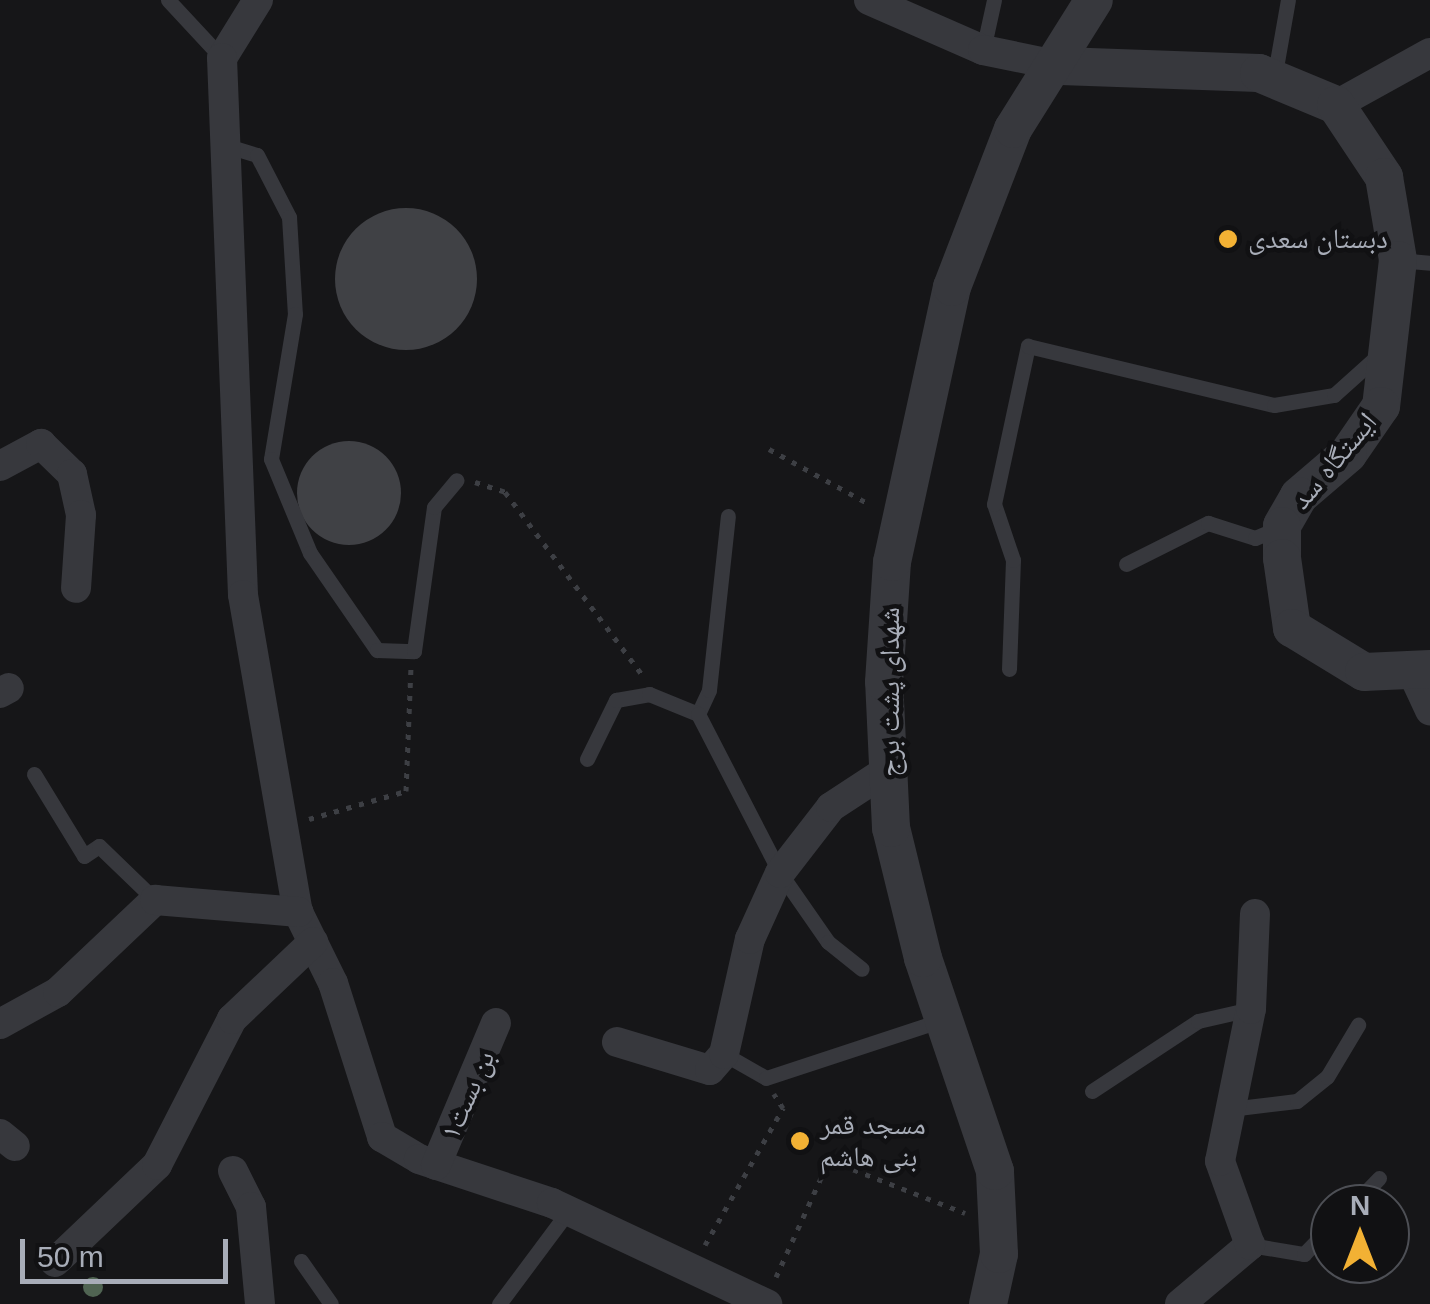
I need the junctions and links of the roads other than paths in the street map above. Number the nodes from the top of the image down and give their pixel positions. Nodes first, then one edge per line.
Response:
1 (168, 0) edge
2 (258, 0) edge
3 (869, 0) edge
4 (994, 0) edge
5 (1094, 0) edge
6 (1288, 0) edge
7 (983, 50) junction
8 (1430, 53) edge
9 (222, 58) junction
10 (1059, 65) junction
11 (1274, 78) junction
12 (1336, 105) junction
13 (224, 144) junction
14 (1414, 262) edge
15 (1388, 346) junction
16 (0, 466) edge
17 (458, 480) road end
18 (728, 516) dead end
19 (1282, 526) junction
20 (1126, 564) dead end
21 (76, 588) dead end
22 (1009, 670) dead end
23 (1422, 673) edge
24 (1430, 711) edge
25 (698, 714) junction
26 (587, 759) dead end
27 (889, 769) junction
28 (34, 774) dead end
29 (780, 874) junction
30 (155, 900) junction
31 (298, 912) junction
32 (1256, 914) dead end
33 (313, 942) junction
34 (862, 969) dead end
35 (1251, 1009) junction
36 (942, 1020) junction
37 (0, 1024) edge
38 (496, 1024) dead end
39 (1358, 1025) dead end
40 (617, 1042) dead end
41 (724, 1054) junction
42 (1092, 1091) dead end
43 (1230, 1109) junction
44 (436, 1165) junction
45 (233, 1170) dead end
46 (1379, 1178) dead end
47 (1373, 1184) edge
48 (569, 1210) junction
49 (1250, 1245) junction
50 (1310, 1248) edge
51 (302, 1261) dead end
52 (55, 1262) dead end
53 (766, 1303) edge
54 (260, 1304) edge
55 (332, 1304) edge
56 (499, 1304) edge
57 (988, 1304) edge
58 (1180, 1304) edge

1 - 9 lane
2 - 9 street
3 - 7 street
4 - 7 lane
5 - 10 street, شهدای پشت برج
6 - 11 lane
7 - 10 street
8 - 12 street
9 - 13 street
10 - 11 street
10 - 27 street, شهدای پشت برج
11 - 12 street
12 - 14 street, ایستگاه سد
13 - 17 lane
13 - 31 street
14 - 15 street, ایستگاه سد
15 - 19 street, ایستگاه سد
15 - 22 lane
16 - 21 street
18 - 25 lane
19 - 20 lane
19 - 23 street, ایستگاه سد
23 - 24 street
25 - 26 lane
25 - 29 lane
27 - 29 street
27 - 36 street, شهدای پشت برج
28 - 30 lane
29 - 34 lane
29 - 41 street
30 - 31 street
30 - 37 street
31 - 33 street
32 - 35 street
33 - 44 street
33 - 52 street
35 - 42 lane
35 - 43 street
36 - 41 lane
36 - 57 street, شهدای پشت برج
38 - 44 street, بن بست۱
39 - 43 lane
40 - 41 street
43 - 49 street
44 - 48 street
45 - 54 street
46 - 47 lane
48 - 53 street
48 - 56 lane
49 - 50 lane
49 - 58 street
51 - 55 lane

